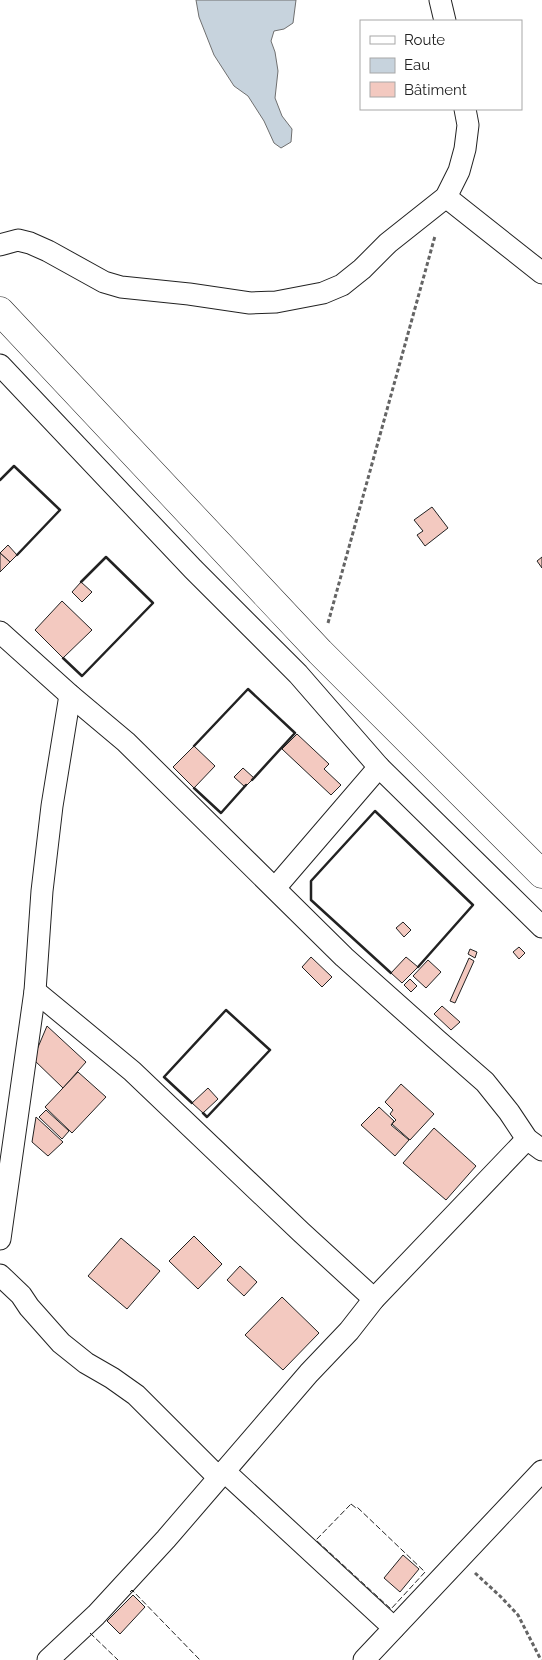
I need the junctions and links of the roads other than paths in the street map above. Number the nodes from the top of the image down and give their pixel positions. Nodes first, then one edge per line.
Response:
1 (440, 0) edge
2 (445, 20) edge
3 (465, 110) edge
4 (446, 197) junction
5 (0, 245) edge
6 (542, 273) edge
7 (0, 311) edge
8 (0, 365) edge
9 (0, 632) edge
10 (70, 695) junction
11 (378, 767) junction
12 (542, 874) edge
13 (275, 888) junction
14 (542, 927) edge
15 (35, 992) junction
16 (535, 1144) edge
17 (0, 1239) edge
18 (0, 1275) edge
19 (374, 1299) junction
20 (542, 1471) edge
21 (221, 1474) junction
22 (394, 1628) junction
23 (48, 1660) edge
24 (364, 1660) edge

1 - 2 street
3 - 4 street
4 - 5 street
4 - 6 street
7 - 12 main road
8 - 11 street
9 - 10 street
10 - 13 street
10 - 15 street
11 - 13 street
11 - 14 street
13 - 16 street
15 - 17 street
15 - 19 street
16 - 19 street
18 - 21 street
19 - 21 street
20 - 22 street
21 - 22 street
21 - 23 street
22 - 24 street

